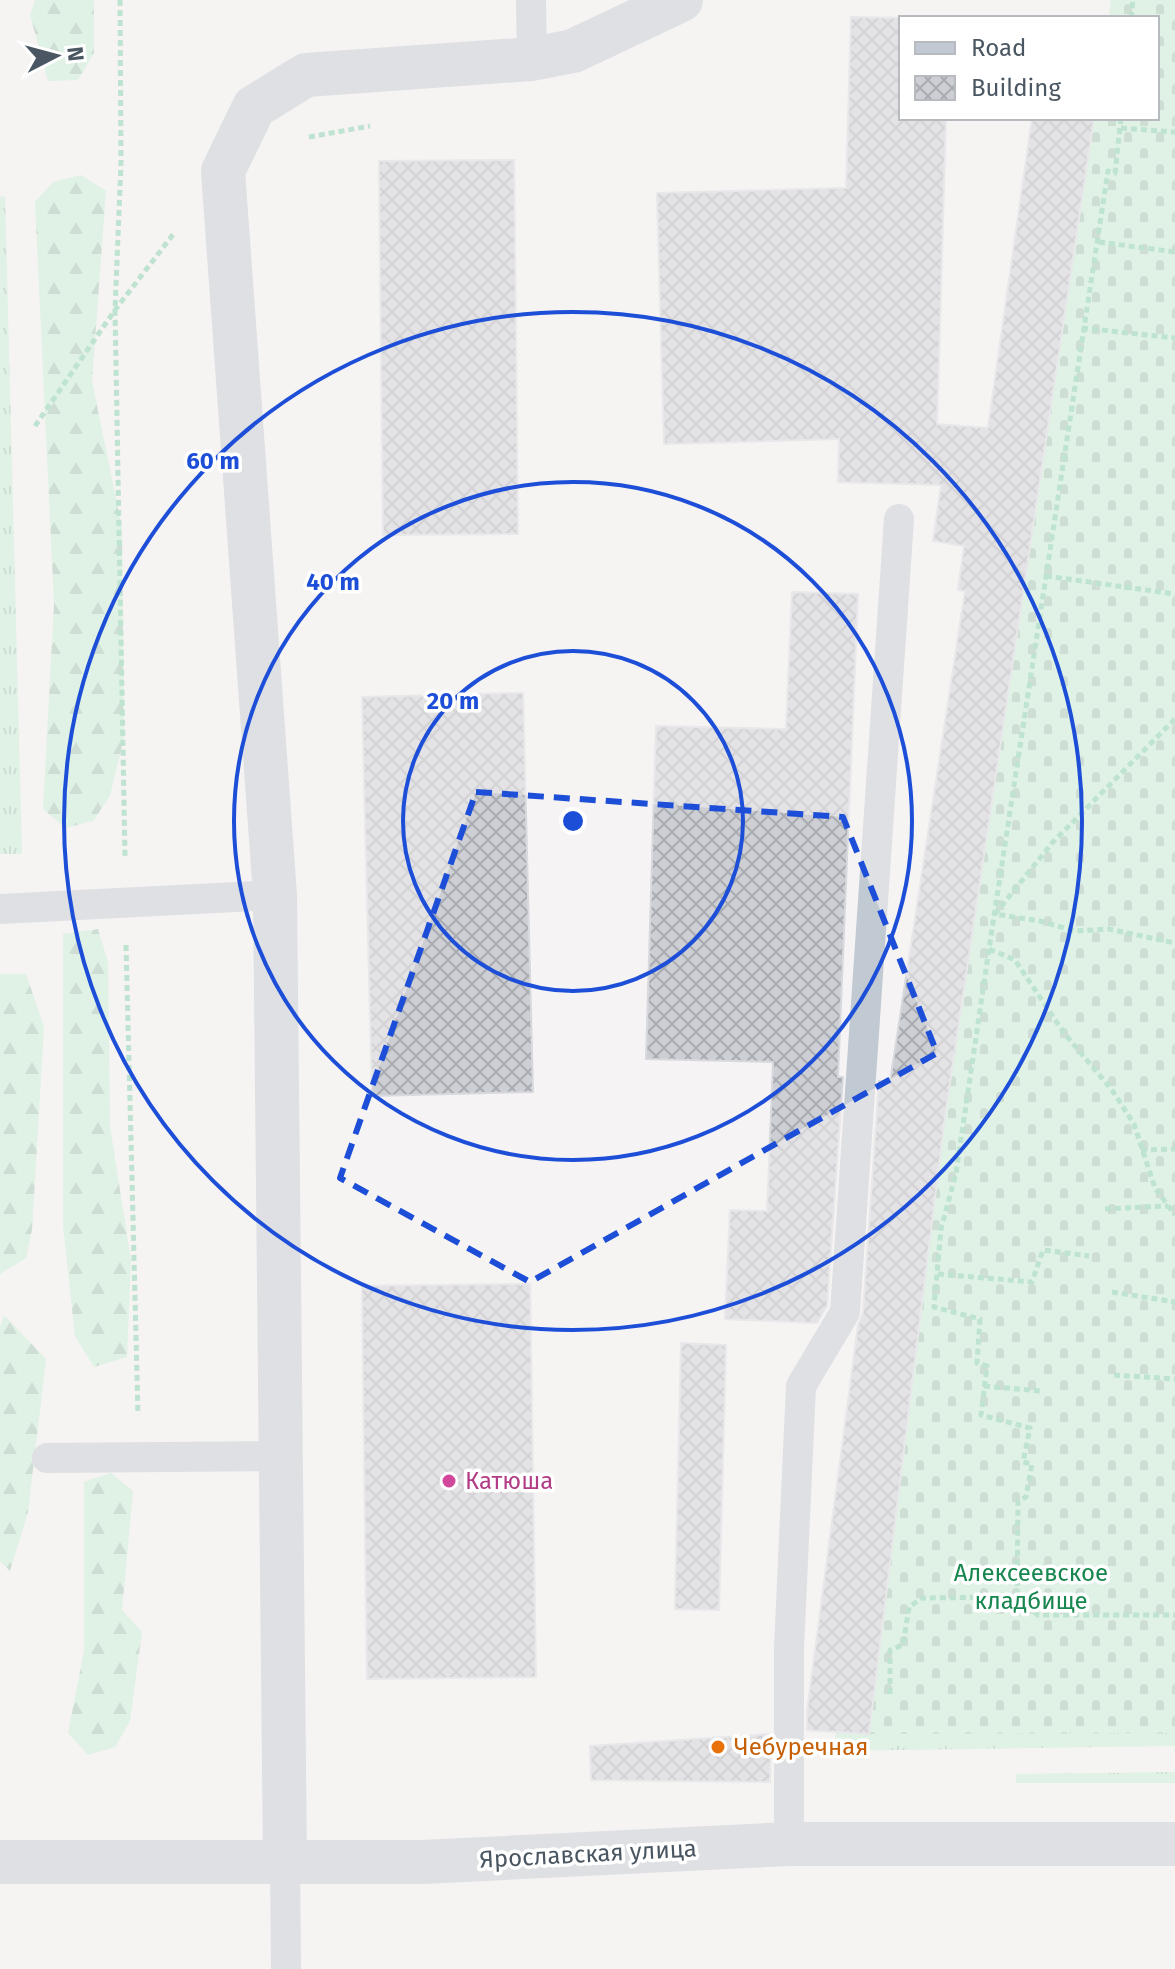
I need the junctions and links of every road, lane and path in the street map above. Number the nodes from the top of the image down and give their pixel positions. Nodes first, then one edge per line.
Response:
1 (120, 0) edge
2 (531, 0) edge
3 (681, 0) edge
4 (532, 59) junction
5 (1121, 120) edge
6 (1121, 128) junction
7 (1175, 132) edge
8 (223, 171) junction
9 (1099, 242) junction
10 (1175, 252) edge
11 (115, 310) junction
12 (1082, 328) junction
13 (1175, 338) edge
14 (35, 426) dead end
15 (899, 519) dead end
16 (1046, 576) junction
17 (1175, 594) edge
18 (1175, 719) edge
19 (275, 895) junction
20 (125, 903) junction
21 (0, 909) edge
22 (995, 914) junction
23 (1175, 943) edge
24 (989, 949) junction
25 (1175, 1149) edge
26 (1141, 1150) junction
27 (1168, 1206) junction
28 (1105, 1209) dead end
29 (1175, 1215) edge
30 (1089, 1256) dead end
31 (938, 1274) junction
32 (1112, 1292) dead end
33 (1175, 1302) edge
34 (1114, 1375) dead end
35 (1175, 1379) edge
36 (984, 1386) junction
37 (1040, 1391) dead end
38 (281, 1456) junction
39 (139, 1457) junction
40 (47, 1458) dead end
41 (1017, 1597) junction
42 (1175, 1615) edge
43 (890, 1694) dead end
44 (789, 1844) junction
45 (1175, 1844) edge
46 (0, 1862) edge
47 (285, 1862) junction
48 (286, 1969) edge

1 - 11 path
2 - 4 lane
3 - 4 street
4 - 8 street
5 - 6 path
6 - 7 path
6 - 9 path
8 - 11 path
8 - 19 street
9 - 10 path
9 - 12 path
11 - 14 path
11 - 20 path
12 - 13 path
12 - 16 path
15 - 44 lane
16 - 17 path
16 - 22 path
18 - 22 path
19 - 20 lane
19 - 38 street
20 - 21 lane
20 - 39 path
22 - 23 path
22 - 24 path
24 - 26 path
24 - 31 path
25 - 26 path
26 - 27 path
27 - 28 path
27 - 29 path
30 - 31 path
31 - 36 path
32 - 33 path
34 - 35 path
36 - 37 path
36 - 41 path
38 - 39 lane
38 - 47 street
39 - 40 lane
41 - 42 path
41 - 43 path
44 - 45 street, Ярославская улица
44 - 47 street, Ярославская улица
46 - 47 street, Ярославская улица
47 - 48 lane

